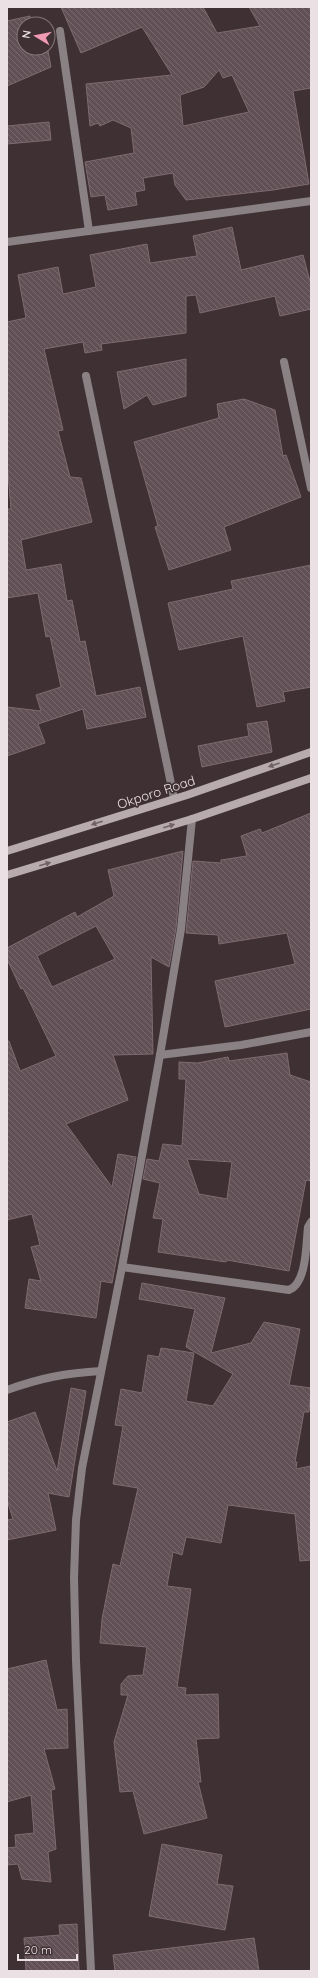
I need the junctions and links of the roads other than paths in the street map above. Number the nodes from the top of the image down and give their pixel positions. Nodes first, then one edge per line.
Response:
1 (60, 31) dead end
2 (311, 202) edge
3 (89, 231) junction
4 (7, 242) edge
5 (284, 362) dead end
6 (86, 376) dead end
7 (311, 488) edge
8 (311, 752) edge
9 (311, 778) edge
10 (174, 798) junction
11 (192, 819) junction
12 (7, 851) edge
13 (7, 875) edge
14 (311, 1032) edge
15 (160, 1055) junction
16 (311, 1222) edge
17 (122, 1267) junction
18 (101, 1371) junction
19 (7, 1390) edge
20 (91, 1971) edge

1 - 3 street
2 - 3 street
3 - 4 street
5 - 7 street
6 - 10 street
8 -> 10 main road, Okporo Road
9 - 11 main road
10 -> 12 main road, Okporo Road
13 -> 11 main road
11 - 15 street
14 - 15 street
15 - 17 street
16 - 17 street
17 - 18 street
18 - 19 street
18 - 20 street

